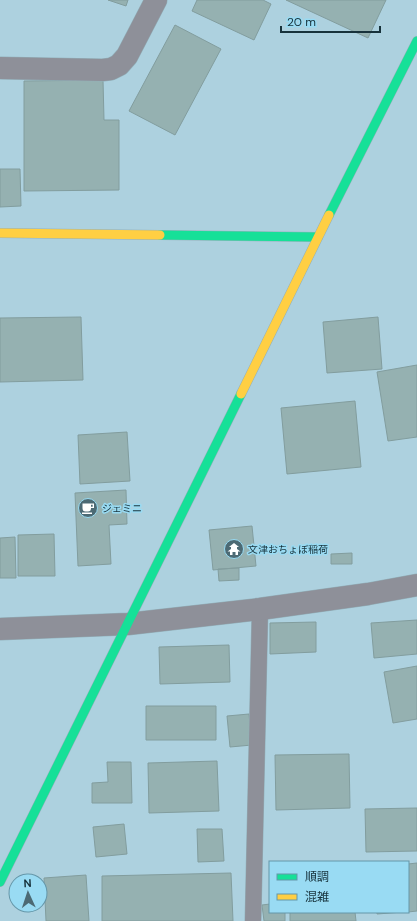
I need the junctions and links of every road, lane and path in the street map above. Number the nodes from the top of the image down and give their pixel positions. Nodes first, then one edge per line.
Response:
1 (156, 0) edge
2 (417, 41) edge
3 (0, 68) edge
4 (0, 233) edge
5 (318, 237) junction
6 (417, 585) edge
7 (260, 609) junction
8 (128, 624) junction
9 (0, 629) edge
10 (0, 882) edge
11 (253, 921) edge

1 - 3 street
2 - 5 street
4 - 5 street
5 - 8 street
6 - 7 street
7 - 8 street
7 - 11 lane
8 - 9 street
8 - 10 street

